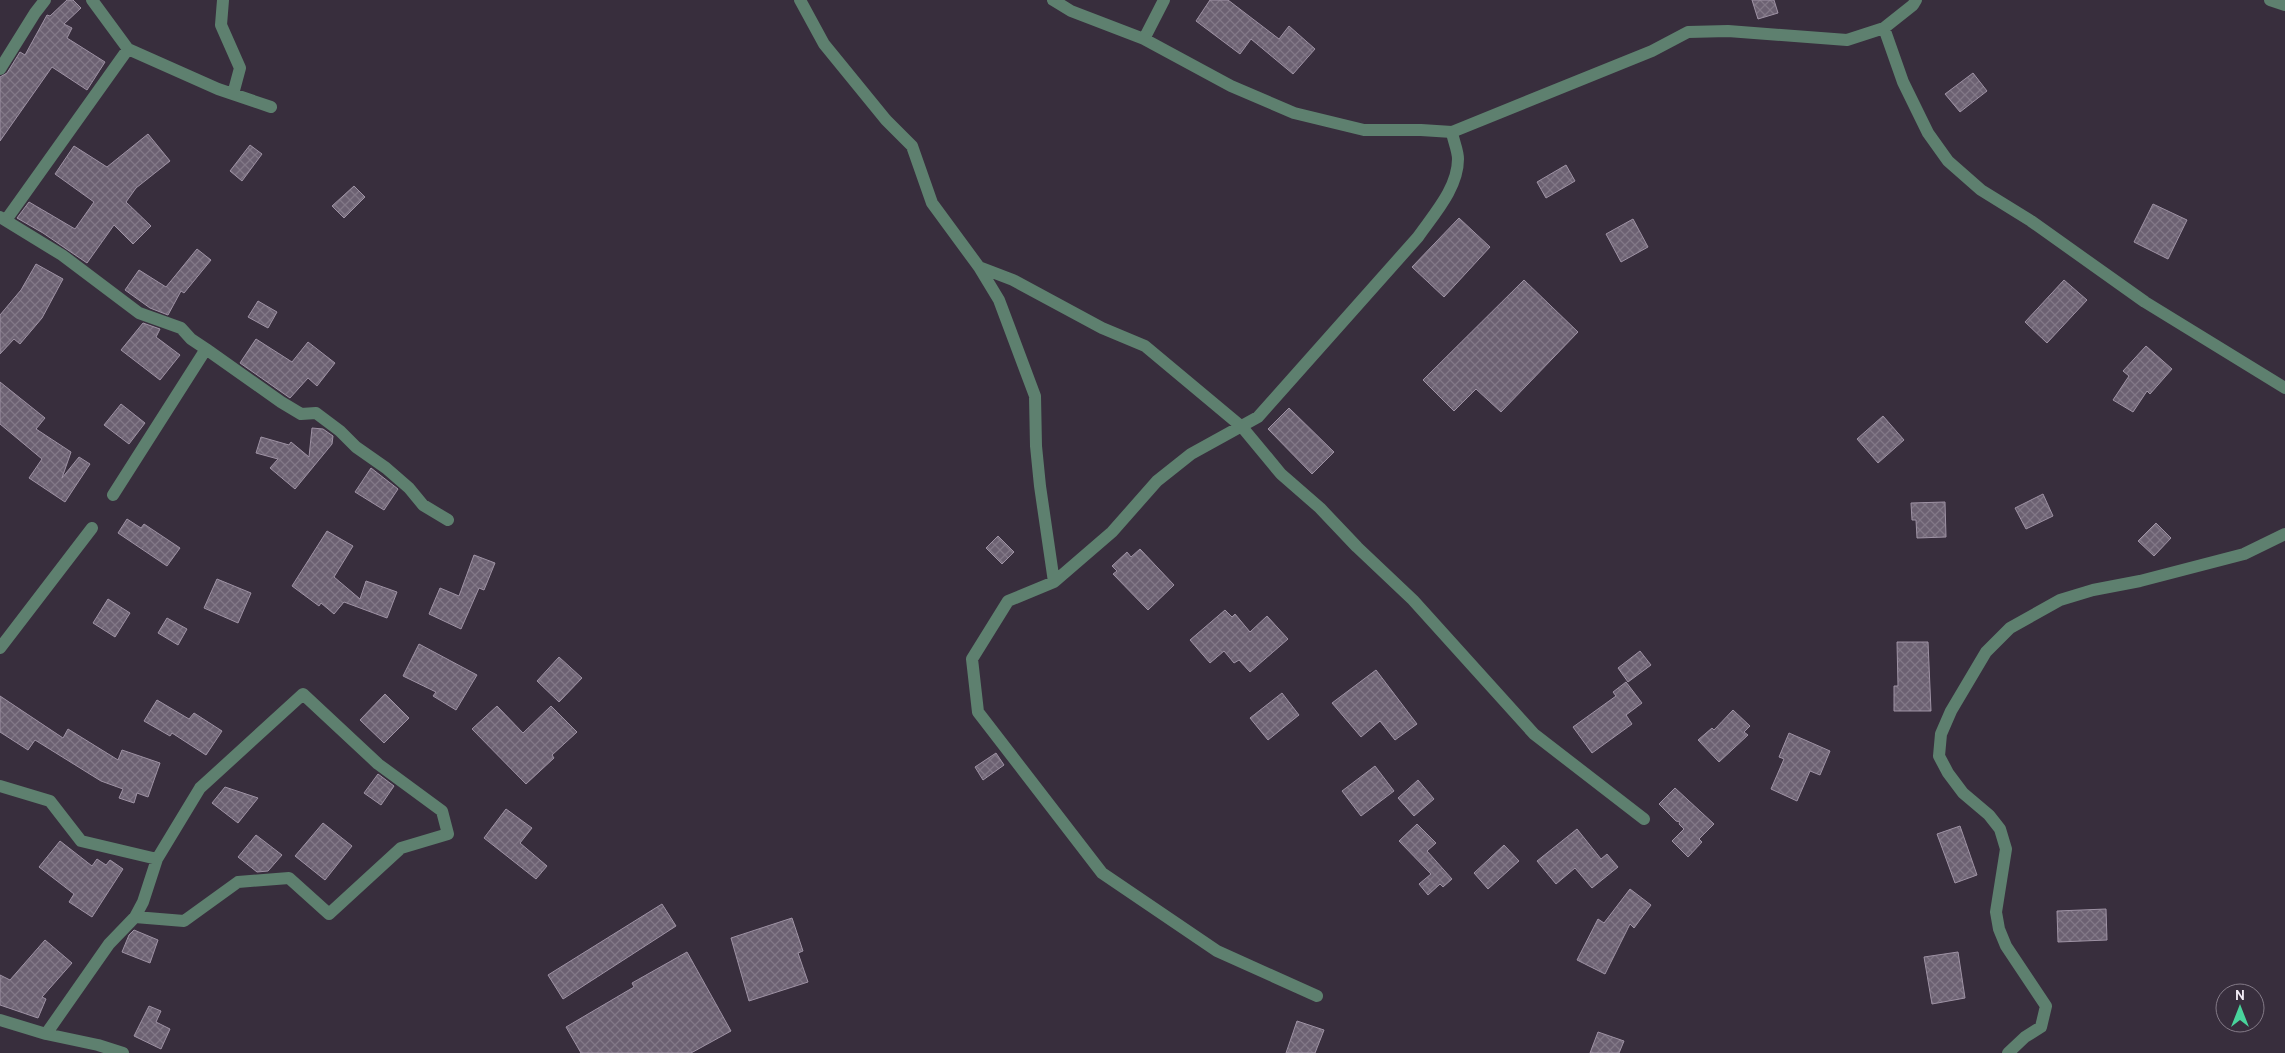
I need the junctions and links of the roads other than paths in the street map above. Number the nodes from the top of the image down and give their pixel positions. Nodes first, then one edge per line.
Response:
1 (46, 0) edge
2 (92, 0) edge
3 (223, 0) edge
4 (800, 0) edge
5 (1053, 0) edge
6 (1164, 0) edge
7 (1916, 0) edge
8 (2270, 0) edge
9 (2285, 5) edge
10 (1884, 28) junction
11 (1144, 39) junction
12 (128, 48) junction
13 (0, 69) edge
14 (233, 94) junction
15 (271, 107) dead end
16 (1452, 132) junction
17 (3, 219) edge
18 (979, 267) junction
19 (206, 349) junction
20 (2285, 388) edge
21 (1242, 427) junction
22 (113, 495) dead end
23 (448, 520) dead end
24 (92, 528) dead end
25 (2285, 534) edge
26 (1054, 582) junction
27 (0, 648) edge
28 (0, 786) edge
29 (1644, 820) dead end
30 (157, 859) junction
31 (135, 916) junction
32 (1317, 996) dead end
33 (0, 1020) edge
34 (46, 1034) junction
35 (123, 1053) edge
36 (2008, 1053) edge

1 - 13 street
2 - 12 street
3 - 14 street
4 - 18 street
5 - 11 street
6 - 11 street
7 - 10 street
8 - 9 street
10 - 16 street
10 - 20 street
11 - 16 street
12 - 14 street
12 - 17 street
14 - 15 street
16 - 21 street
17 - 19 street
18 - 21 street
18 - 26 street
19 - 22 street
19 - 23 street
21 - 26 street
21 - 29 street
24 - 27 street
25 - 36 street
26 - 32 street
28 - 30 street
30 - 31 street
30 - 31 street
31 - 34 street
33 - 34 street
34 - 35 street

